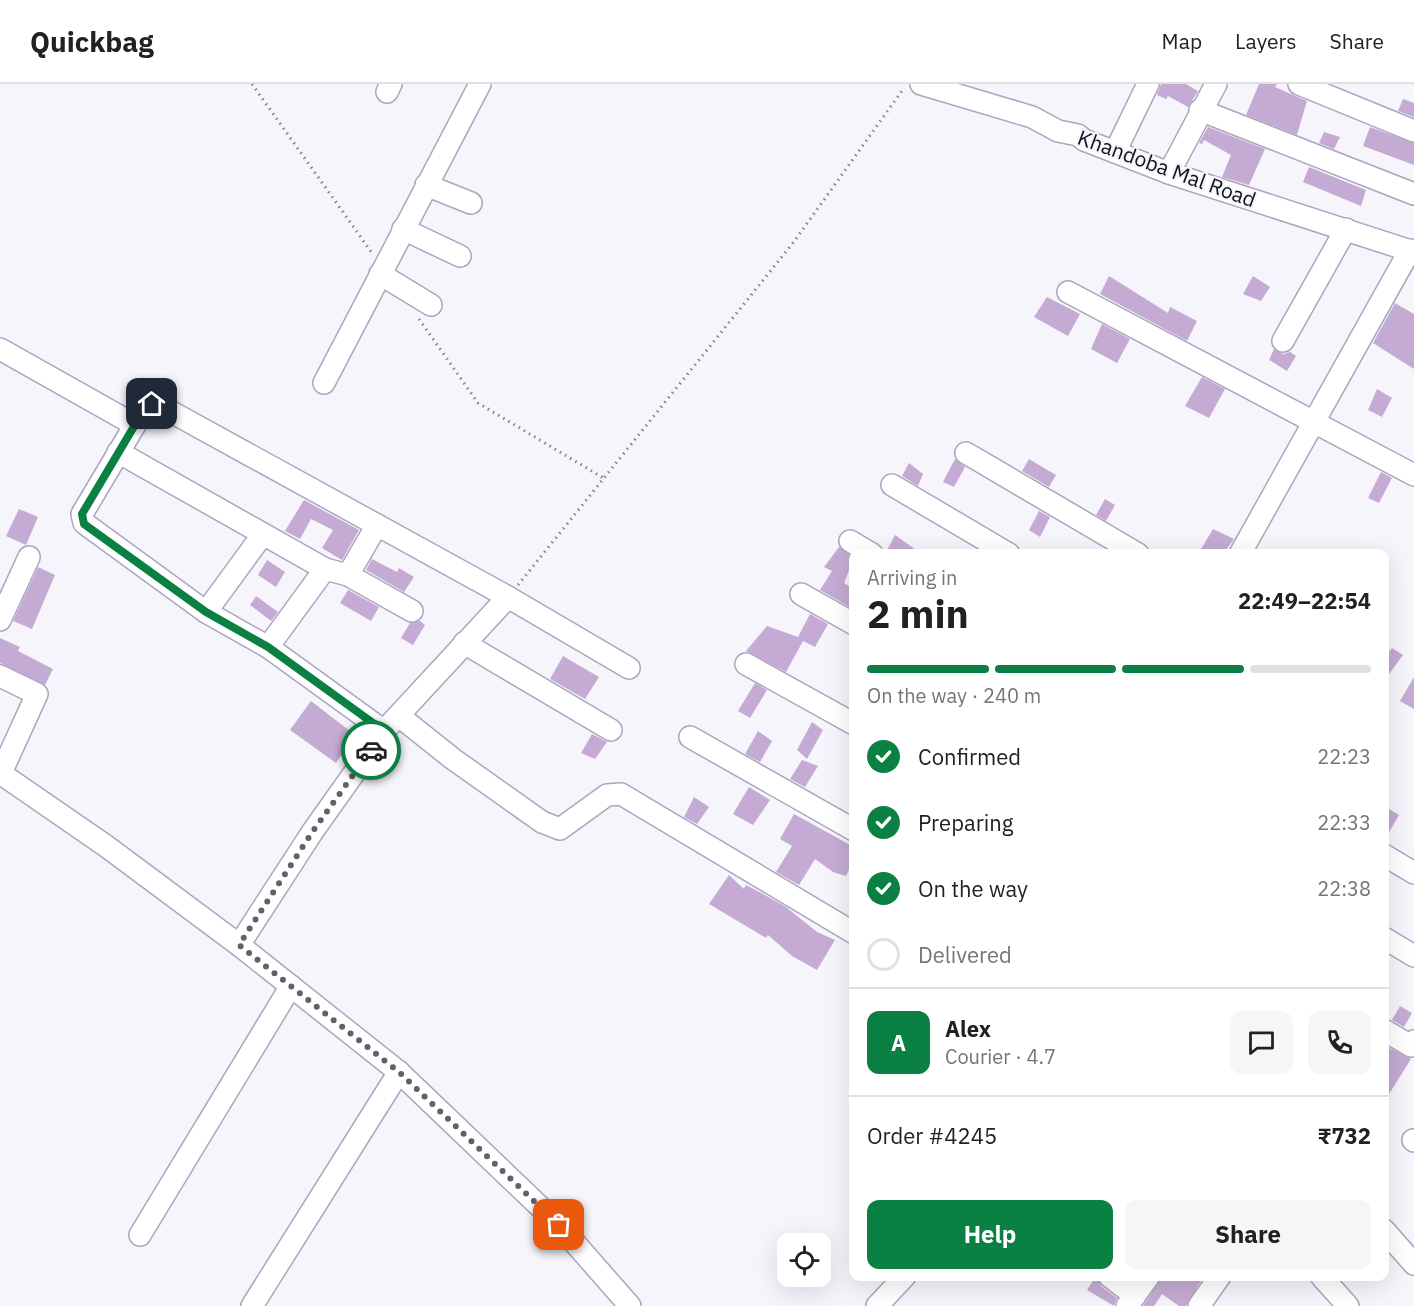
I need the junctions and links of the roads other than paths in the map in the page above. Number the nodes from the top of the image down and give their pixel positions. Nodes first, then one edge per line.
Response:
1 (480, 84) edge
2 (921, 84) edge
3 (1148, 84) edge
4 (1216, 84) edge
5 (1299, 84) edge
6 (1200, 110) junction
7 (1414, 131) edge
8 (1115, 152) junction
9 (1169, 173) junction
10 (426, 185) junction
11 (1414, 195) edge
12 (471, 203) dead end
13 (403, 229) junction
14 (1346, 229) junction
15 (1412, 251) edge
16 (460, 256) dead end
17 (380, 274) junction
18 (1068, 292) dead end
19 (431, 305) dead end
20 (1283, 341) dead end
21 (0, 349) edge
22 (324, 383) dead end
23 (1314, 421) junction
24 (135, 425) junction
25 (118, 452) junction
26 (966, 453) dead end
27 (1414, 474) edge
28 (892, 485) dead end
29 (377, 525) junction
30 (263, 534) junction
31 (850, 541) dead end
32 (864, 549) edge
33 (1001, 549) edge
34 (1129, 549) edge
35 (1243, 549) edge
36 (29, 557) dead end
37 (325, 569) junction
38 (348, 575) junction
39 (801, 594) dead end
40 (508, 597) junction
41 (412, 611) dead end
42 (206, 612) junction
43 (0, 620) edge
44 (849, 621) edge
45 (464, 643) junction
46 (268, 647) junction
47 (746, 664) dead end
48 (629, 668) dead end
49 (0, 676) edge
50 (399, 716) junction
51 (849, 721) edge
52 (611, 730) dead end
53 (384, 731) junction
54 (690, 737) dead end
55 (1, 773) edge
56 (849, 827) edge
57 (1389, 858) edge
58 (1414, 873) edge
59 (849, 930) edge
60 (1389, 941) edge
61 (239, 945) junction
62 (1414, 956) edge
63 (291, 986) junction
64 (1389, 1033) edge
65 (1414, 1041) edge
66 (399, 1072) junction
67 (140, 1235) dead end
68 (1389, 1236) edge
69 (1414, 1264) edge
70 (900, 1281) edge
71 (1113, 1281) edge
72 (1145, 1281) edge
73 (1216, 1281) edge
74 (1326, 1281) edge
75 (1131, 1301) edge
76 (252, 1306) edge
77 (630, 1306) edge
78 (877, 1306) edge
79 (1199, 1306) edge
80 (1348, 1306) edge

1 - 10 street
2 - 8 street, Khandoba Mal Road
3 - 8 street
4 - 6 street
5 - 7 street
6 - 9 street
6 - 11 street
8 - 9 street, Khandoba Mal Road
9 - 14 street, Khandoba Mal Road
10 - 12 street
10 - 13 street
13 - 16 street
13 - 17 street
14 - 15 street, Khandoba Mal Road
14 - 20 street
15 - 23 street
17 - 19 street
17 - 22 street
18 - 23 street
21 - 24 street
23 - 27 street
23 - 35 street
24 - 25 street
24 - 29 street
25 - 30 street
25 - 42 street
26 - 34 street
28 - 33 street
29 - 38 street
29 - 40 street
30 - 37 street
30 - 42 street
31 - 32 street
36 - 43 street
37 - 38 street
37 - 46 street
38 - 41 street
39 - 44 street
40 - 45 street
40 - 48 street
42 - 46 street
45 - 50 street
45 - 52 street
46 - 53 street
47 - 51 street
49 - 55 street
50 - 53 street
50 - 59 street
53 - 61 street
54 - 56 street
55 - 61 street
57 - 58 street
60 - 62 street
61 - 63 street
63 - 66 street
63 - 67 street
64 - 65 street
66 - 76 street
66 - 77 street
68 - 69 street
70 - 78 street
71 - 75 street
72 - 75 street
73 - 79 street
74 - 80 street

